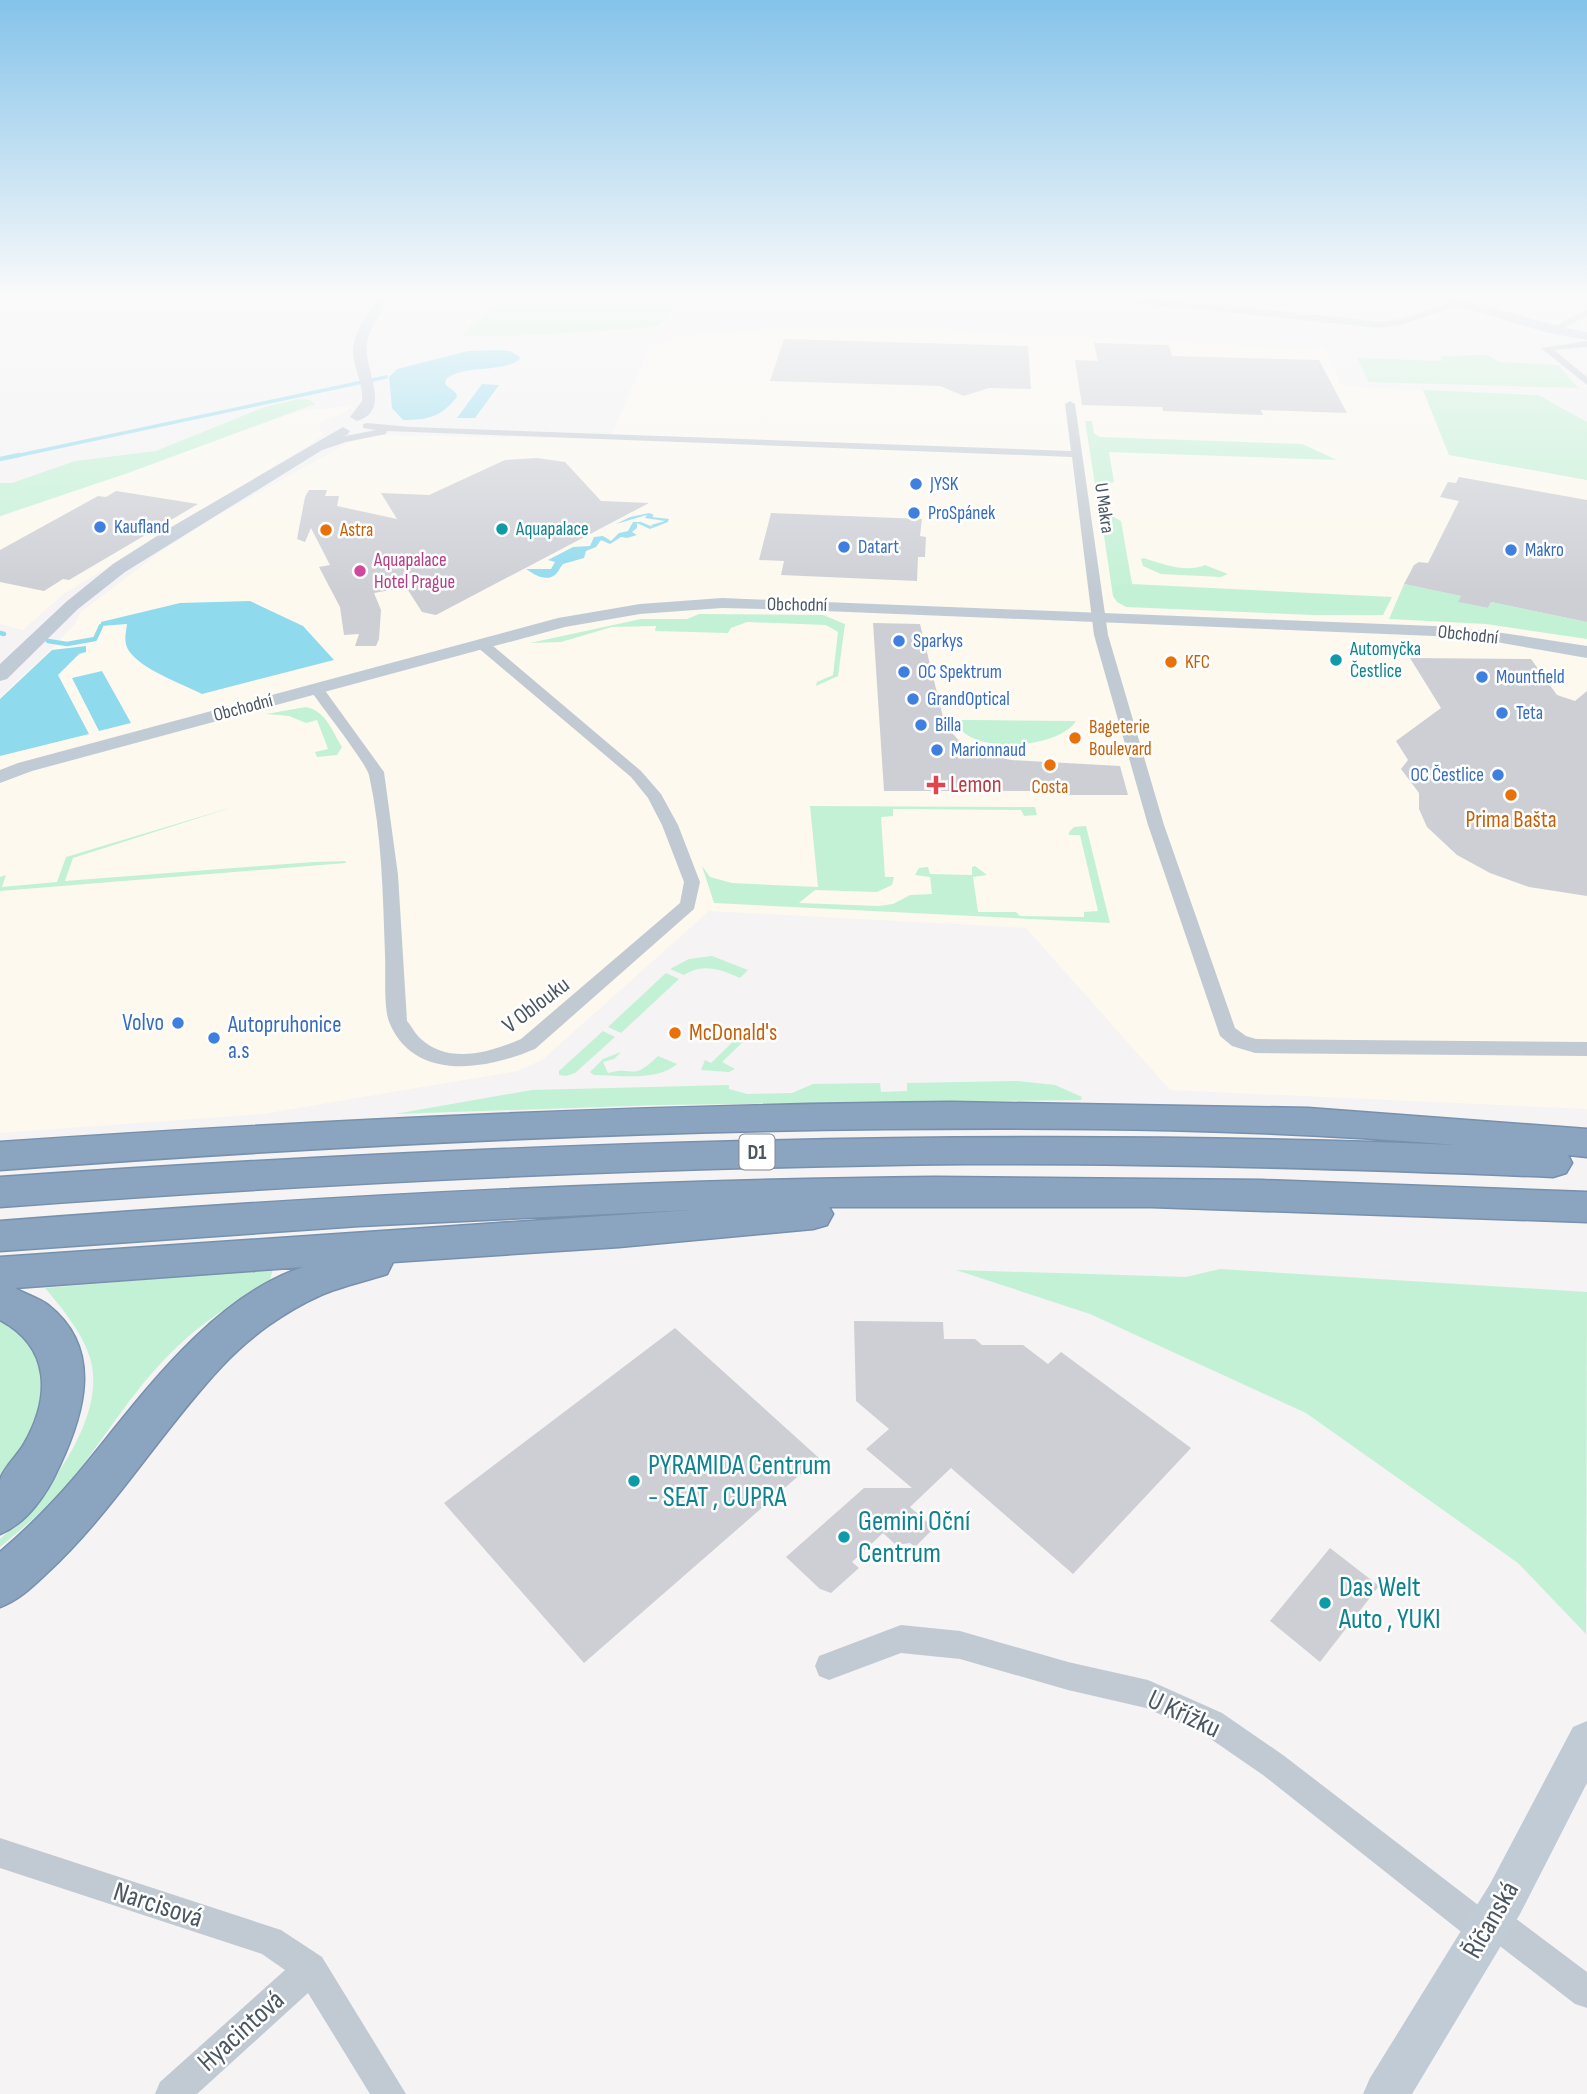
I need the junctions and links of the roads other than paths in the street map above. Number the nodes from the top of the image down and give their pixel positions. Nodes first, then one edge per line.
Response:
1 (368, 397) edge
2 (1070, 404) dead end
3 (362, 421) junction
4 (411, 430) junction
5 (342, 431) joint
6 (312, 451) junction
7 (1077, 454) junction
8 (1099, 618) junction
9 (481, 643) junction
10 (1587, 652) edge
11 (0, 675) edge
12 (316, 688) junction
13 (25, 767) junction
14 (0, 771) edge
15 (0, 777) edge
16 (1587, 1049) edge
17 (1587, 1143) edge
18 (0, 1156) edge
19 (1587, 1164) edge
20 (0, 1192) edge
21 (1007, 1192) junction
22 (1587, 1207) edge
23 (0, 1236) edge
24 (482, 1242) junction
25 (0, 1273) edge
26 (0, 1300) edge
27 (0, 1512) edge
28 (0, 1584) edge
29 (829, 1666) dead end
30 (1587, 1741) edge
31 (0, 1853) edge
32 (1489, 1925) junction
33 (311, 1968) junction
34 (1587, 1992) edge
35 (172, 2094) edge
36 (389, 2094) edge
37 (1386, 2094) edge

1 - 3 street
2 - 7 street, U Makra
3 - 4 street
3 - 5 street
4 - 6 street
4 - 7 street
5 - 6 street
6 - 11 street
7 - 8 street, U Makra
8 - 9 street, Obchodní
8 - 10 street, Obchodní
8 - 16 street, U Makra
9 - 12 street, Obchodní
9 - 12 street, V Oblouku
12 - 13 street, Obchodní
13 - 14 street, Obchodní
13 - 15 street, Obchodní
17 - 18 highway
19 - 20 highway, D1
21 - 22 highway, D1
21 - 23 highway, D1
21 - 24 highway
24 - 25 highway
24 - 28 highway
26 - 27 highway
29 - 32 street, U Křížku
30 - 32 street, Říčanská
31 - 33 street, Narcisová
32 - 34 street, U Křížku
32 - 37 street, Říčanská
33 - 35 street, Hyacintová
33 - 36 street

